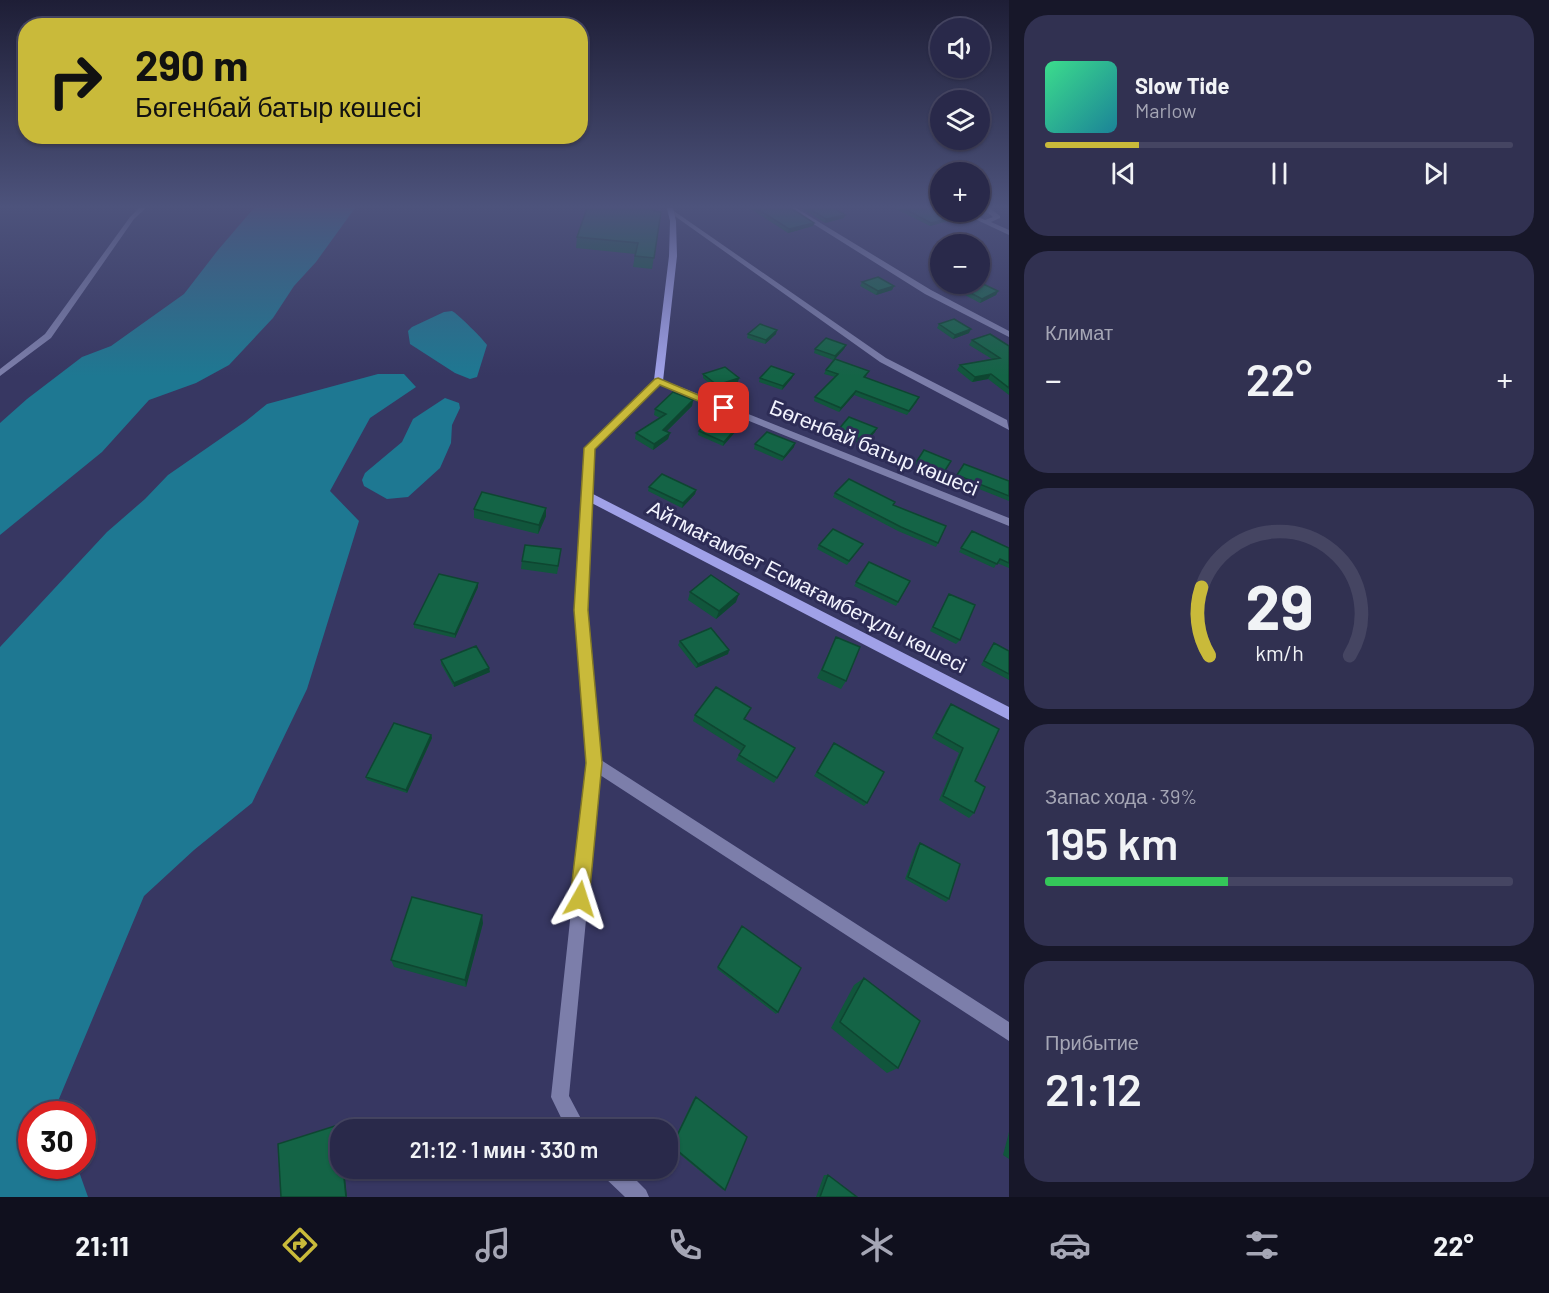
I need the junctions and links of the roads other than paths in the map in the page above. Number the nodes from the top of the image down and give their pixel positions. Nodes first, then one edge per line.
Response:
1 (99, 264) edge
2 (673, 264) edge
3 (746, 264) edge
4 (882, 264) edge
5 (1009, 334) edge
6 (0, 373) edge
7 (658, 381) junction
8 (1009, 427) edge
9 (586, 495) junction
10 (1009, 522) edge
11 (1009, 714) edge
12 (594, 763) junction
13 (1009, 1032) edge
14 (572, 1119) edge
15 (620, 1179) edge
16 (639, 1197) edge

1 - 6 street
2 - 7 street
3 - 8 street
4 - 5 street
7 - 9 street
7 - 10 street, Бөгенбай батыр көшесі
9 - 11 street, Айтмағамбет Есмағамбетұлы көшесі
9 - 12 street
12 - 13 street
12 - 14 street
15 - 16 street

